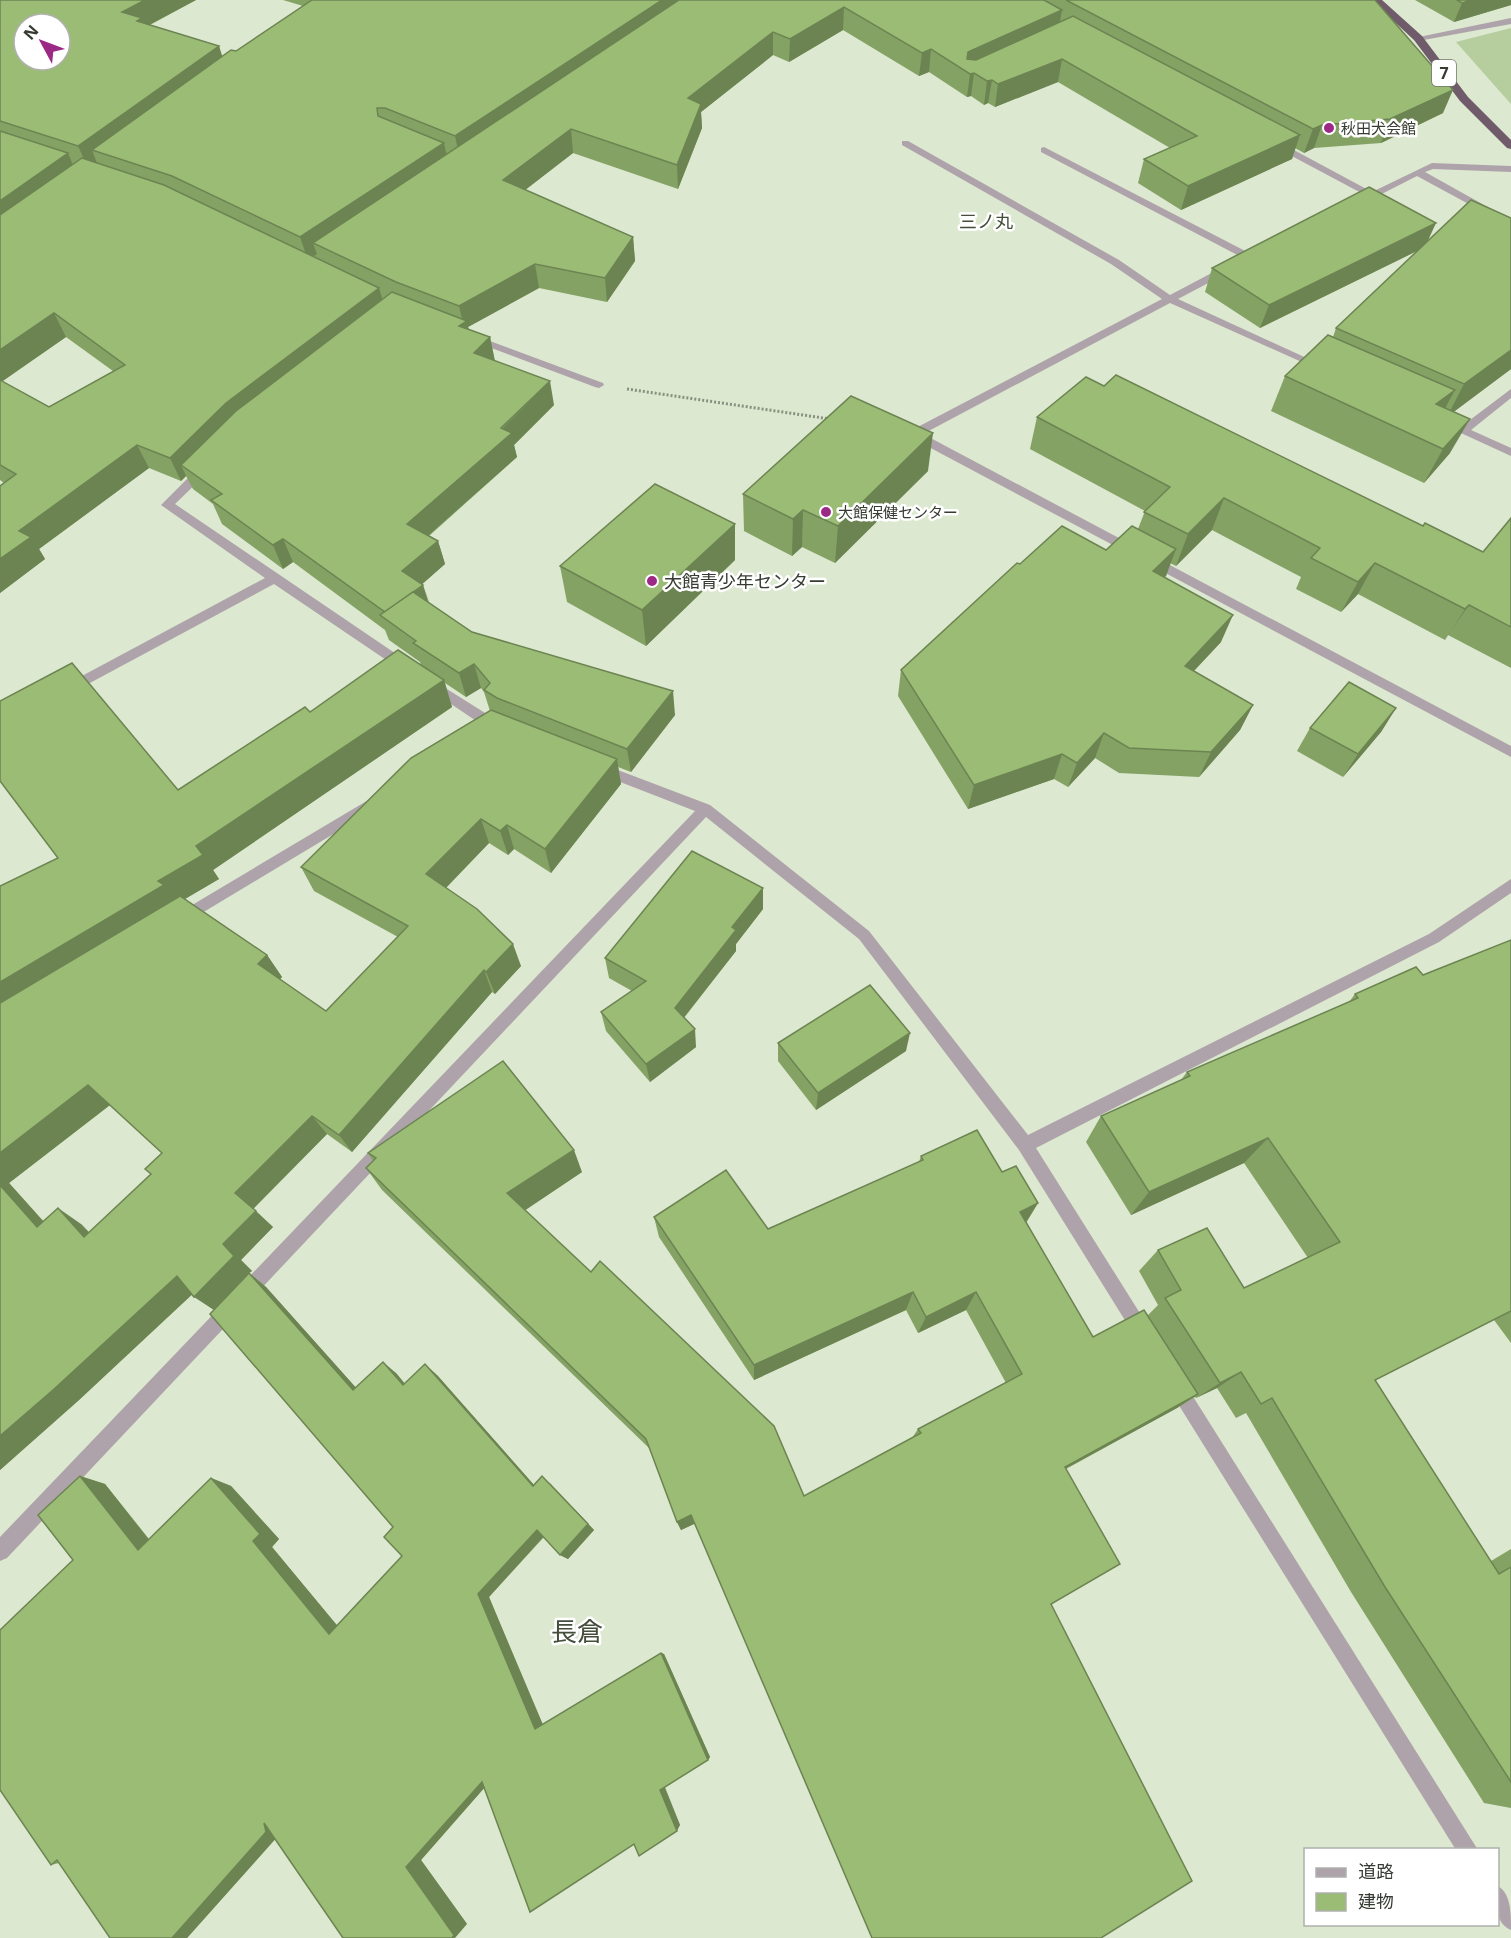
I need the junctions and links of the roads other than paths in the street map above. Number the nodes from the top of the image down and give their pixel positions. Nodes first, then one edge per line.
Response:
1 (1376, 0) edge
2 (1511, 21) edge
3 (1418, 39) junction
4 (1267, 140) edge
5 (905, 143) dead end
6 (1511, 146) edge
7 (1044, 150) dead end
8 (1511, 169) edge
9 (1417, 172) junction
10 (1371, 195) junction
11 (1351, 206) edge
12 (1511, 224) edge
13 (1259, 252) edge
14 (1249, 258) junction
15 (1168, 298) junction
16 (464, 335) edge
17 (1332, 372) edge
18 (599, 385) road end
19 (1511, 392) edge
20 (1430, 416) edge
21 (1463, 430) junction
22 (1511, 452) edge
23 (208, 464) edge
24 (273, 579) junction
25 (63, 692) edge
26 (498, 731) edge
27 (1511, 752) edge
28 (585, 762) edge
29 (386, 795) edge
30 (705, 809) junction
31 (1511, 885) edge
32 (172, 924) edge
33 (1025, 1145) junction
34 (1151, 1346) edge
35 (1164, 1366) edge
36 (0, 1551) edge
37 (1467, 1848) edge
38 (1499, 1900) edge
39 (1511, 1919) edge

1 - 3 highway, 7
2 - 3 street
3 - 6 highway, 7
4 - 10 street
5 - 15 street
7 - 14 street
8 - 9 street
9 - 10 street
9 - 12 street
10 - 11 street
13 - 14 street
14 - 15 street
15 - 17 street
15 - 27 street
16 - 18 street
19 - 21 street
20 - 21 street
21 - 22 street
23 - 24 street
24 - 25 street
24 - 26 street
28 - 30 street
29 - 32 street
30 - 33 street
30 - 36 street
31 - 33 street
33 - 34 street
35 - 37 street
38 - 39 street

